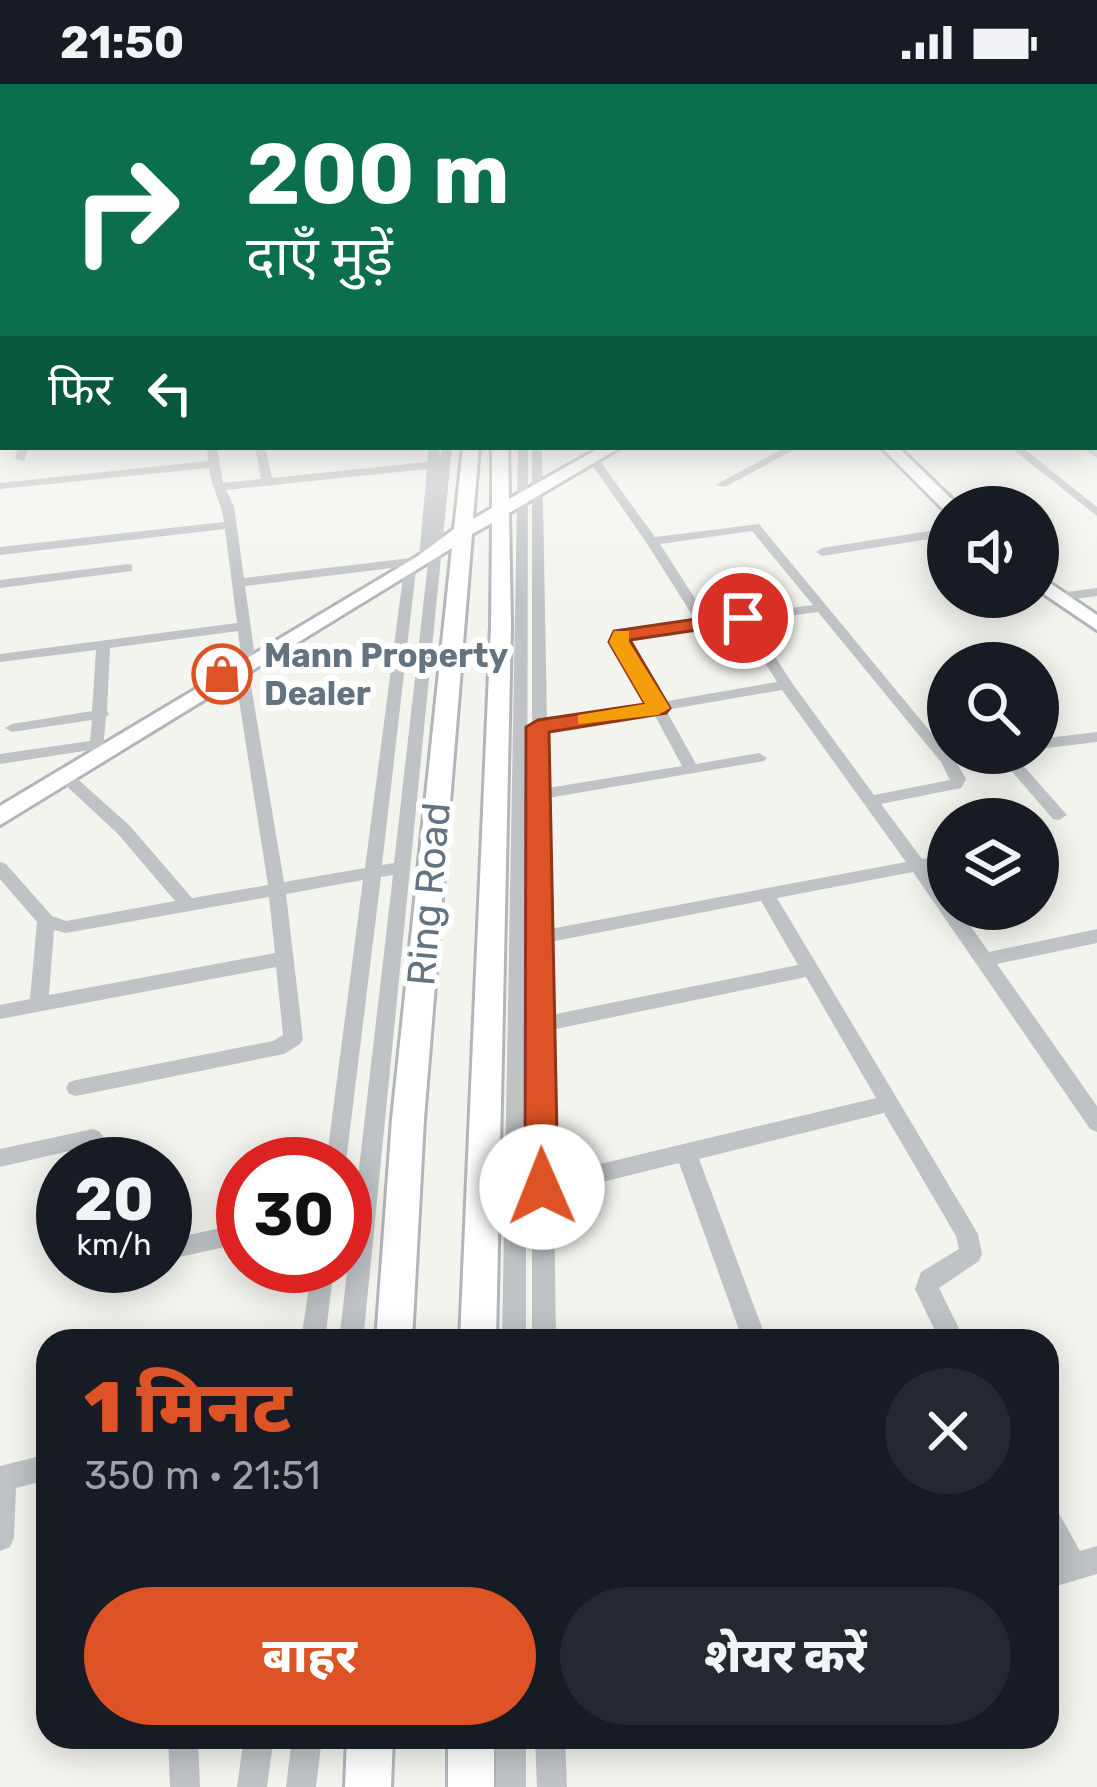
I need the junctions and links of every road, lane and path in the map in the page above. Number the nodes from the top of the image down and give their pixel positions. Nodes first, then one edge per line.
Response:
1 (212, 450) edge
2 (261, 450) edge
3 (435, 450) edge
4 (445, 450) edge
5 (470, 450) edge
6 (501, 450) edge
7 (524, 450) edge
8 (536, 450) edge
9 (608, 450) edge
10 (788, 450) edge
11 (893, 450) edge
12 (1019, 450) edge
13 (593, 459) junction
14 (214, 464) junction
15 (438, 464) junction
16 (267, 483) junction
17 (721, 485) dead end
18 (0, 486) edge
19 (930, 486) edge
20 (219, 487) junction
21 (518, 501) junction
22 (1097, 512) edge
23 (230, 525) junction
24 (927, 535) edge
25 (652, 541) junction
26 (0, 551) edge
27 (822, 552) dead end
28 (434, 553) junction
29 (128, 568) dead end
30 (238, 583) junction
31 (0, 584) edge
32 (1097, 592) edge
33 (1059, 597) joint
34 (822, 608) junction
35 (743, 618) junction
36 (704, 624) junction
37 (1097, 624) edge
38 (244, 626) junction
39 (103, 644) junction
40 (0, 658) edge
41 (245, 666) junction
42 (786, 686) junction
43 (658, 708) junction
44 (102, 714) junction
45 (538, 727) junction
46 (12, 728) dead end
47 (927, 736) edge
48 (1097, 737) edge
49 (1059, 742) edge
50 (98, 751) junction
51 (759, 758) dead end
52 (0, 759) edge
53 (691, 769) junction
54 (955, 774) edge
55 (1023, 774) edge
56 (66, 777) junction
57 (537, 795) junction
58 (1044, 798) edge
59 (868, 801) junction
60 (0, 817) edge
61 (927, 864) edge
62 (918, 866) junction
63 (404, 867) junction
64 (0, 868) edge
65 (375, 872) junction
66 (927, 879) edge
67 (277, 889) junction
68 (767, 896) junction
69 (188, 905) junction
70 (46, 921) junction
71 (963, 930) edge
72 (1097, 936) edge
73 (530, 939) junction
74 (286, 958) junction
75 (984, 960) junction
76 (812, 969) junction
77 (39, 1005) junction
78 (0, 1012) edge
79 (387, 1014) junction
80 (358, 1019) junction
81 (530, 1027) junction
82 (76, 1088) dead end
83 (889, 1102) junction
84 (1097, 1123) edge
85 (341, 1137) edge
86 (367, 1137) edge
87 (36, 1150) edge
88 (686, 1153) junction
89 (0, 1158) edge
90 (542, 1187) junction
91 (517, 1195) junction
92 (319, 1293) edge
93 (352, 1293) edge
94 (315, 1329) edge
95 (351, 1329) edge
96 (395, 1329) edge
97 (478, 1329) edge
98 (514, 1329) edge
99 (544, 1329) edge
100 (750, 1329) edge
101 (947, 1329) edge
102 (36, 1470) edge
103 (2, 1479) edge
104 (0, 1537) edge
105 (1059, 1540) edge
106 (1073, 1567) edge
107 (183, 1749) edge
108 (257, 1749) edge
109 (306, 1749) edge
110 (370, 1749) edge
111 (496, 1749) edge
112 (505, 1749) edge
113 (550, 1749) edge
114 (184, 1787) edge
115 (252, 1787) edge
116 (301, 1787) edge
117 (368, 1787) edge
118 (471, 1787) edge
119 (511, 1787) edge
120 (552, 1787) edge

1 - 14 street
2 - 16 street
3 - 15 street
4 - 15 street
5 - 28 street, Ring Road
6 - 21 street
7 - 21 street
8 - 21 street
9 - 13 street
10 - 17 street
11 - 19 street
12 - 22 street
13 - 21 street
13 - 25 street
14 - 18 street
14 - 20 street
15 - 16 street
15 - 28 street
16 - 20 street
20 - 23 street
21 - 28 street
21 - 45 street
21 - 73 street
21 - 97 street
23 - 26 street
23 - 30 street
24 - 27 street
25 - 34 street
25 - 36 street
28 - 30 street
28 - 41 street
28 - 63 street
28 - 65 street
28 - 96 street, Ring Road
29 - 31 street
30 - 38 street
32 - 33 street
33 - 37 street
34 - 35 street
34 - 47 street
35 - 36 street
35 - 42 street
36 - 43 street
38 - 39 street
38 - 41 street
39 - 40 street
39 - 44 street
41 - 50 street
41 - 67 street
42 - 43 street
42 - 59 street
43 - 45 street
43 - 53 street
44 - 46 street
44 - 50 street
45 - 57 street
48 - 49 street
50 - 52 street
50 - 56 street
51 - 53 street
53 - 57 street
54 - 59 street
55 - 58 street
56 - 60 street
56 - 69 street
57 - 73 street
59 - 62 street
61 - 62 street
62 - 66 street
62 - 68 street
63 - 65 street
63 - 79 street
64 - 70 street
65 - 67 street
65 - 80 street
67 - 69 street
67 - 74 street
68 - 73 street
68 - 76 street
69 - 70 street
70 - 77 street
71 - 75 street
72 - 75 street
73 - 81 street
74 - 77 street
74 - 82 street
75 - 84 street
76 - 81 street
76 - 83 street
77 - 78 street
79 - 80 street
79 - 86 street
80 - 85 street
81 - 90 street
81 - 91 street
83 - 88 street
83 - 101 street
87 - 89 street
88 - 90 street
88 - 100 street
90 - 91 street
90 - 99 street
91 - 98 street
92 - 94 street
93 - 95 street
102 - 103 street
103 - 104 street
105 - 106 street
107 - 114 street
108 - 115 street
109 - 116 street
110 - 117 street
111 - 118 street
112 - 119 street
113 - 120 street

